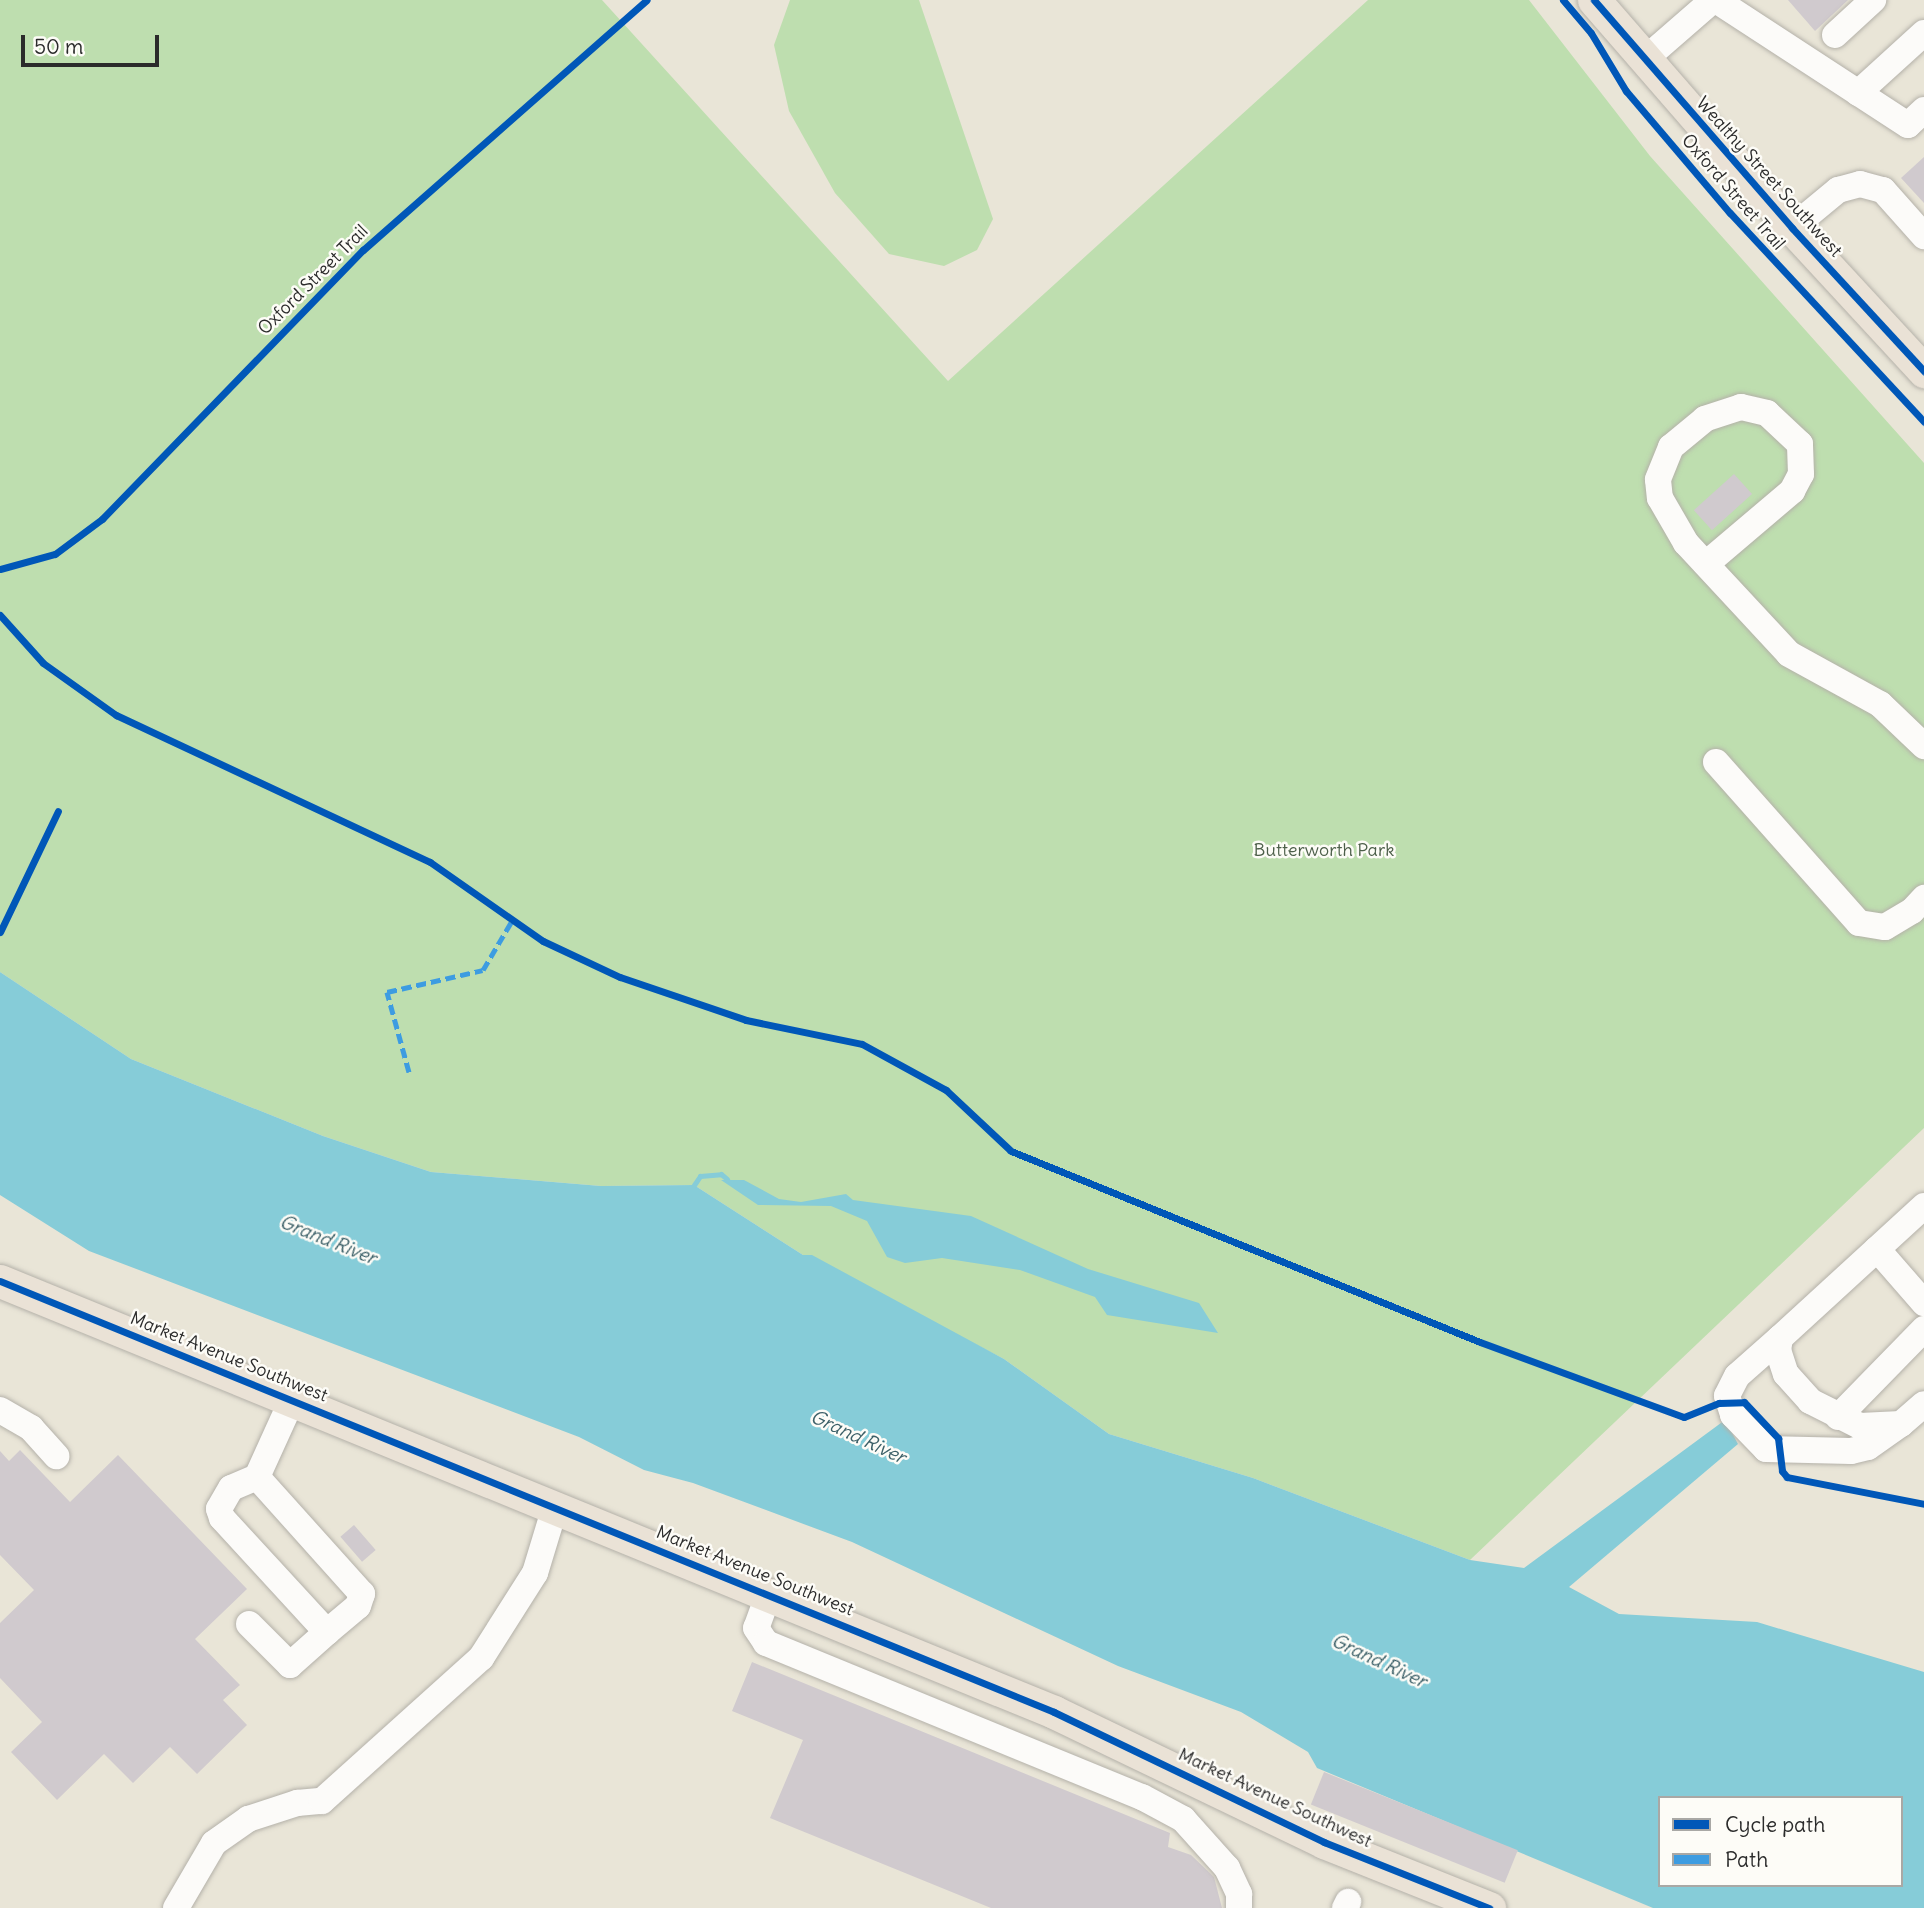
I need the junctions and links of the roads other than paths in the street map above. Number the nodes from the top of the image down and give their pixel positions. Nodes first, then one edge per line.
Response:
1 (1594, 0) edge
2 (1714, 0) edge
3 (1873, 0) edge
4 (1924, 33) edge
5 (1835, 35) dead end
6 (1644, 60) junction
7 (1858, 93) junction
8 (1924, 110) edge
9 (1792, 228) junction
10 (1924, 236) edge
11 (1924, 370) edge
12 (1706, 564) junction
13 (1924, 746) edge
14 (1716, 762) dead end
15 (1924, 898) edge
16 (1924, 1206) edge
17 (1877, 1249) junction
18 (0, 1281) edge
19 (1924, 1303) edge
20 (1924, 1329) edge
21 (1780, 1338) junction
22 (292, 1400) junction
23 (1924, 1404) edge
24 (0, 1410) edge
25 (1838, 1417) junction
26 (1901, 1424) junction
27 (56, 1456) dead end
28 (257, 1477) junction
29 (555, 1507) junction
30 (769, 1594) junction
31 (249, 1624) dead end
32 (327, 1632) junction
33 (176, 1908) edge
34 (1238, 1908) edge
35 (1489, 1908) edge

1 - 6 main road, Wealthy Street Southwest
2 - 6 street
2 - 7 street
3 - 5 street
4 - 7 street
6 - 9 main road, Wealthy Street Southwest
7 - 8 street
9 - 10 street
9 - 11 main road, Wealthy Street Southwest
12 - 12 street
12 - 13 street
14 - 15 street
16 - 17 street
17 - 19 street
17 - 21 street
18 - 22 main road, Market Avenue Southwest
20 - 25 street
21 - 25 street
21 - 26 street
22 - 28 street
22 - 29 main road, Market Avenue Southwest
23 - 26 street
24 - 27 street
25 - 26 street
28 - 32 street
28 - 32 street
29 - 30 main road, Market Avenue Southwest
29 - 33 street
30 - 34 street
30 - 35 main road, Market Avenue Southwest
31 - 32 street

